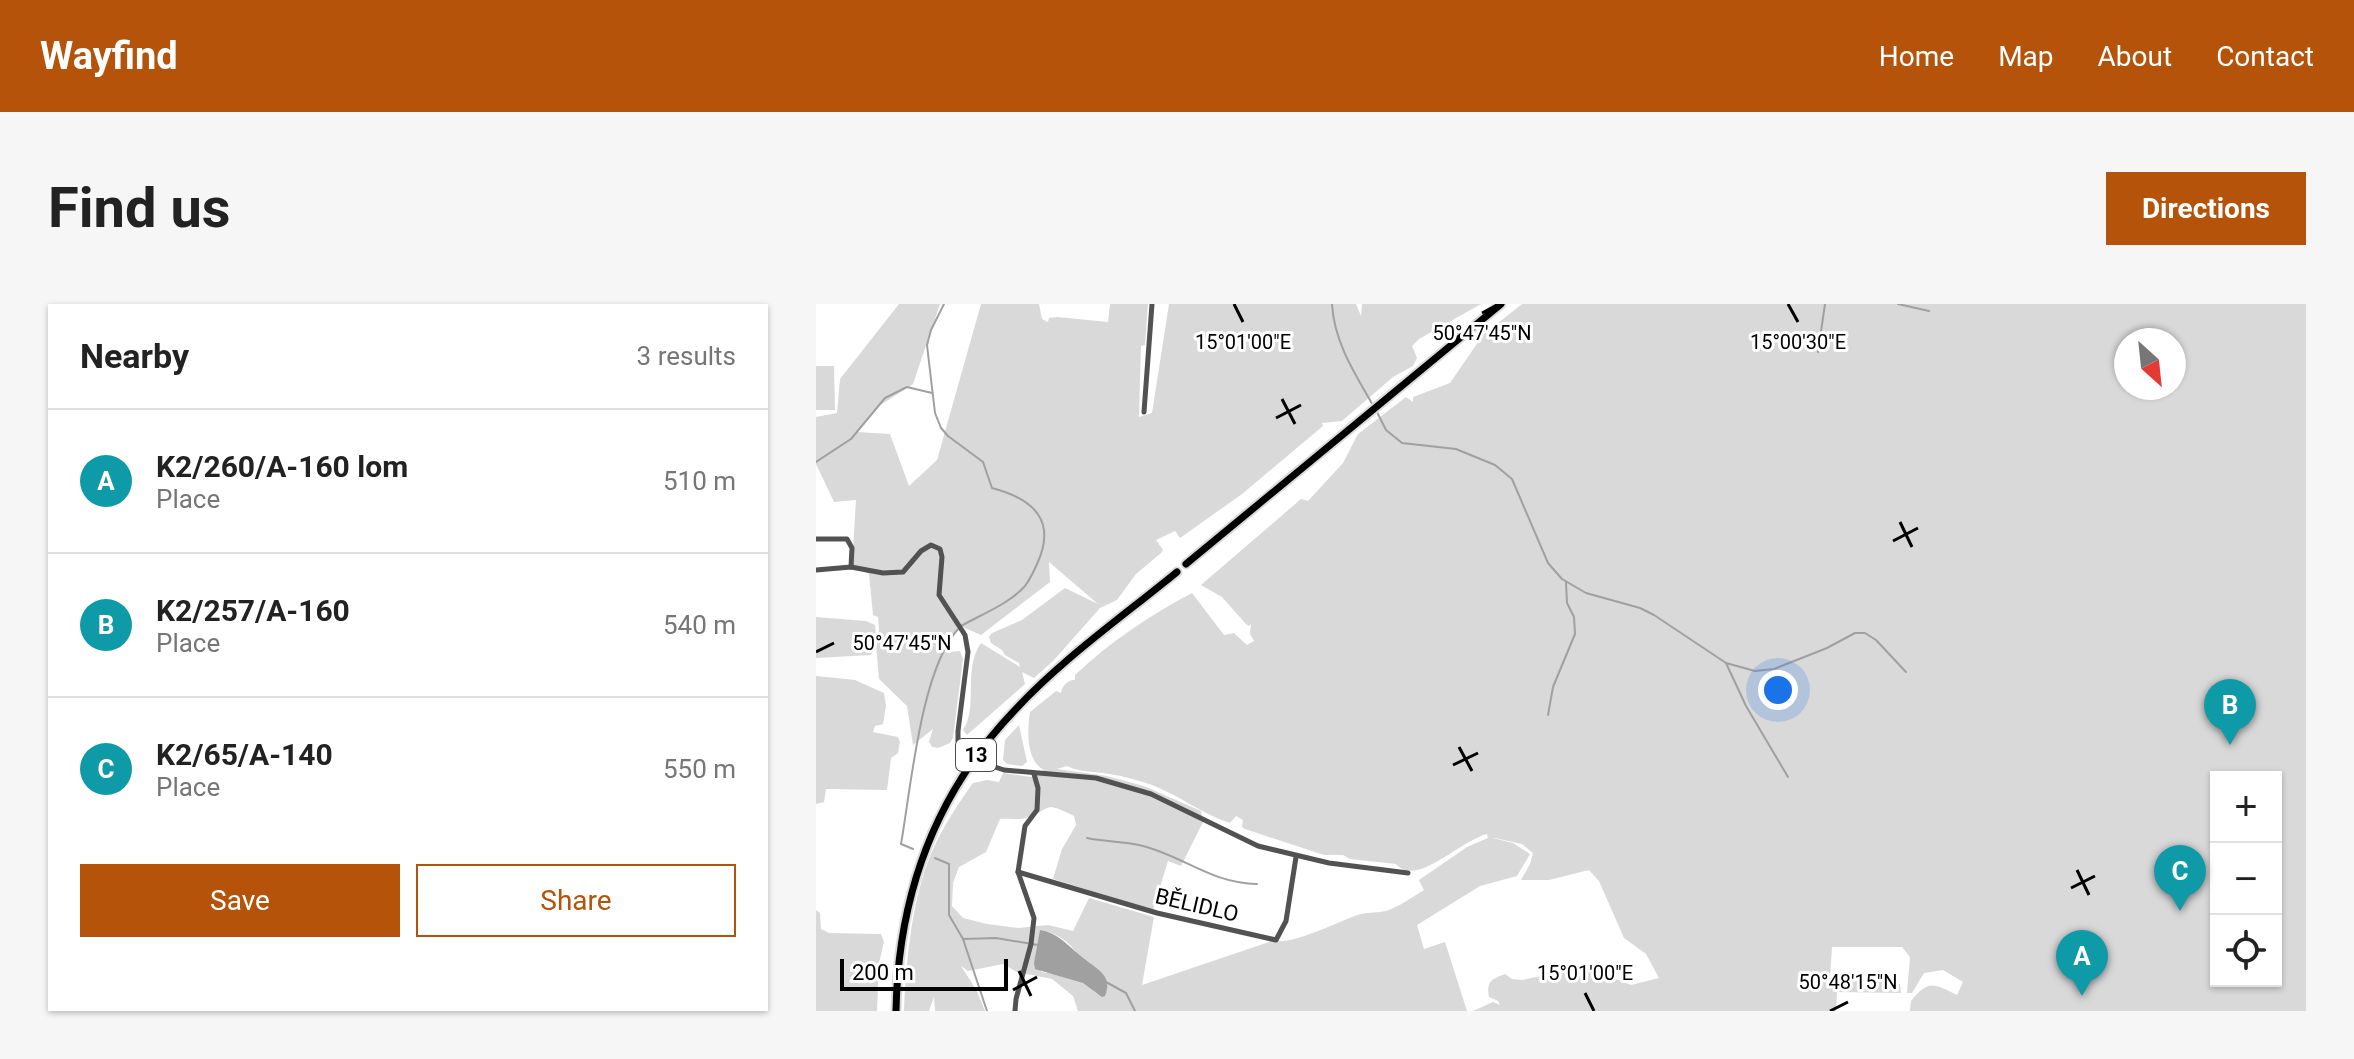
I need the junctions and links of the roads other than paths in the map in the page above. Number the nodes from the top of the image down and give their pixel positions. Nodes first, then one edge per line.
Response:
1 (1152, 304) edge
2 (1501, 304) edge
3 (1144, 412) dead end
4 (816, 539) edge
5 (1186, 564) dead end
6 (851, 567) junction
7 (816, 570) edge
8 (1177, 572) dead end
9 (967, 753) dead end
10 (980, 762) dead end
11 (1034, 774) junction
12 (1296, 857) junction
13 (1018, 872) junction
14 (1408, 873) dead end
15 (896, 1011) edge
16 (1015, 1011) edge

1 - 3 street
2 - 5 main road
4 - 6 street
6 - 7 street
6 - 9 street
8 - 15 main road, 13
10 - 11 street
11 - 12 street
11 - 13 street
12 - 13 street, BĚLIDLO
12 - 14 street
13 - 16 street

